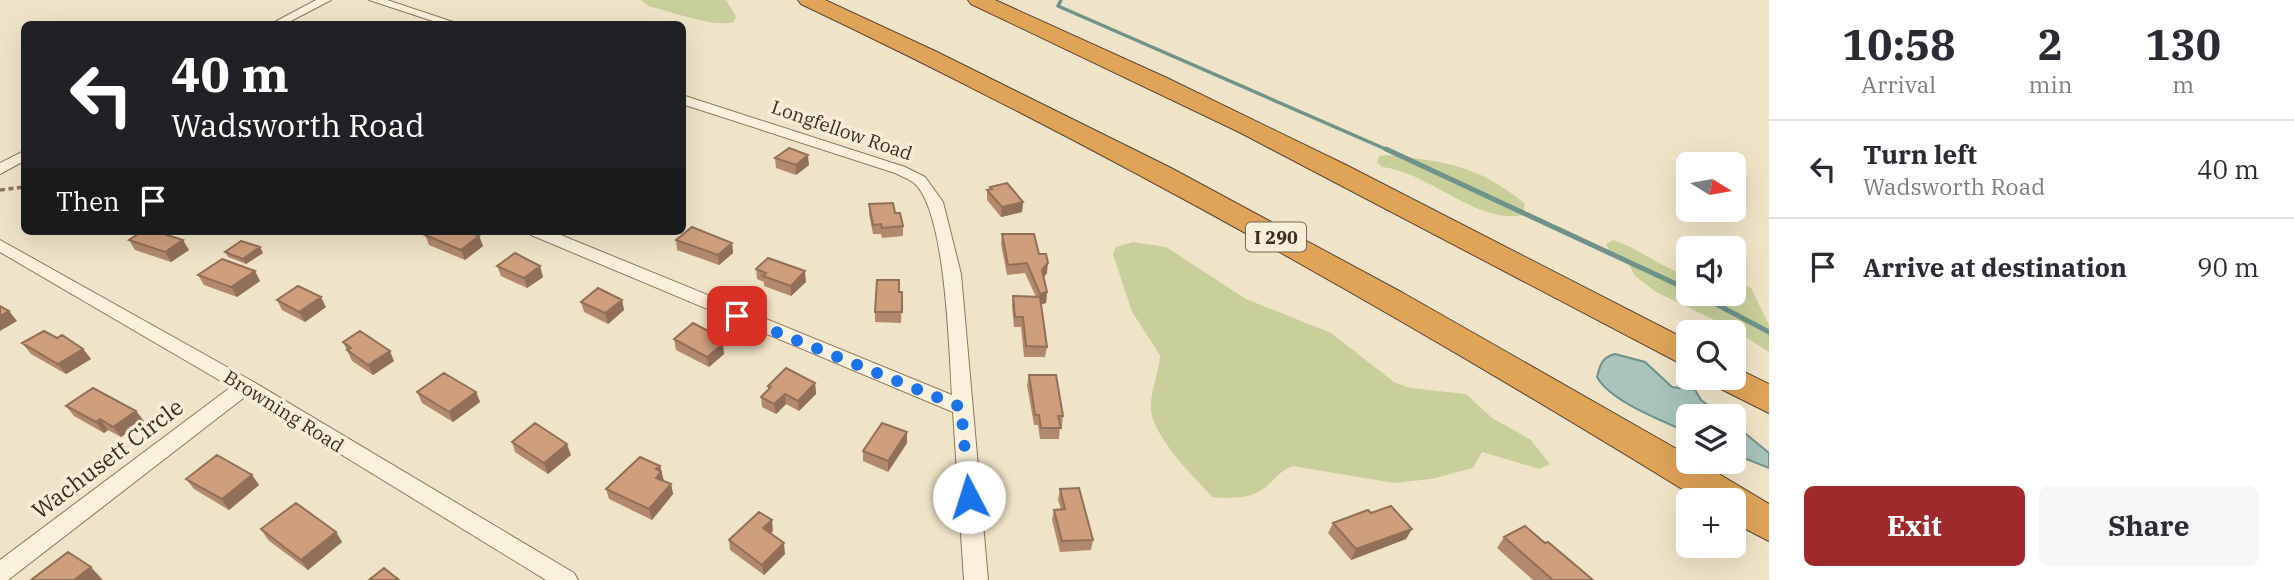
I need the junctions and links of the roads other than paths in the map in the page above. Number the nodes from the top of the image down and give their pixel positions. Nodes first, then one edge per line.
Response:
1 (325, 0) edge
2 (375, 0) edge
3 (807, 0) edge
4 (978, 0) edge
5 (284, 21) edge
6 (443, 21) edge
7 (686, 100) edge
8 (21, 157) edge
9 (0, 169) edge
10 (547, 235) edge
11 (0, 245) edge
12 (1676, 349) edge
13 (245, 386) junction
14 (1746, 387) edge
15 (1769, 400) edge
16 (961, 407) junction
17 (1708, 488) edge
18 (1746, 510) edge
19 (1769, 524) edge
20 (0, 573) edge
21 (566, 580) edge
22 (976, 580) edge

1 - 5 street
2 - 6 street
3 - 17 highway, I 290
4 - 12 highway
7 - 16 street, Longfellow Road
8 - 9 street
10 - 16 street
11 - 13 street, Browning Road
13 - 20 street, Wachusett Circle
13 - 21 street, Browning Road
14 - 15 highway
16 - 22 street, Longfellow Road
18 - 19 highway, I 290

